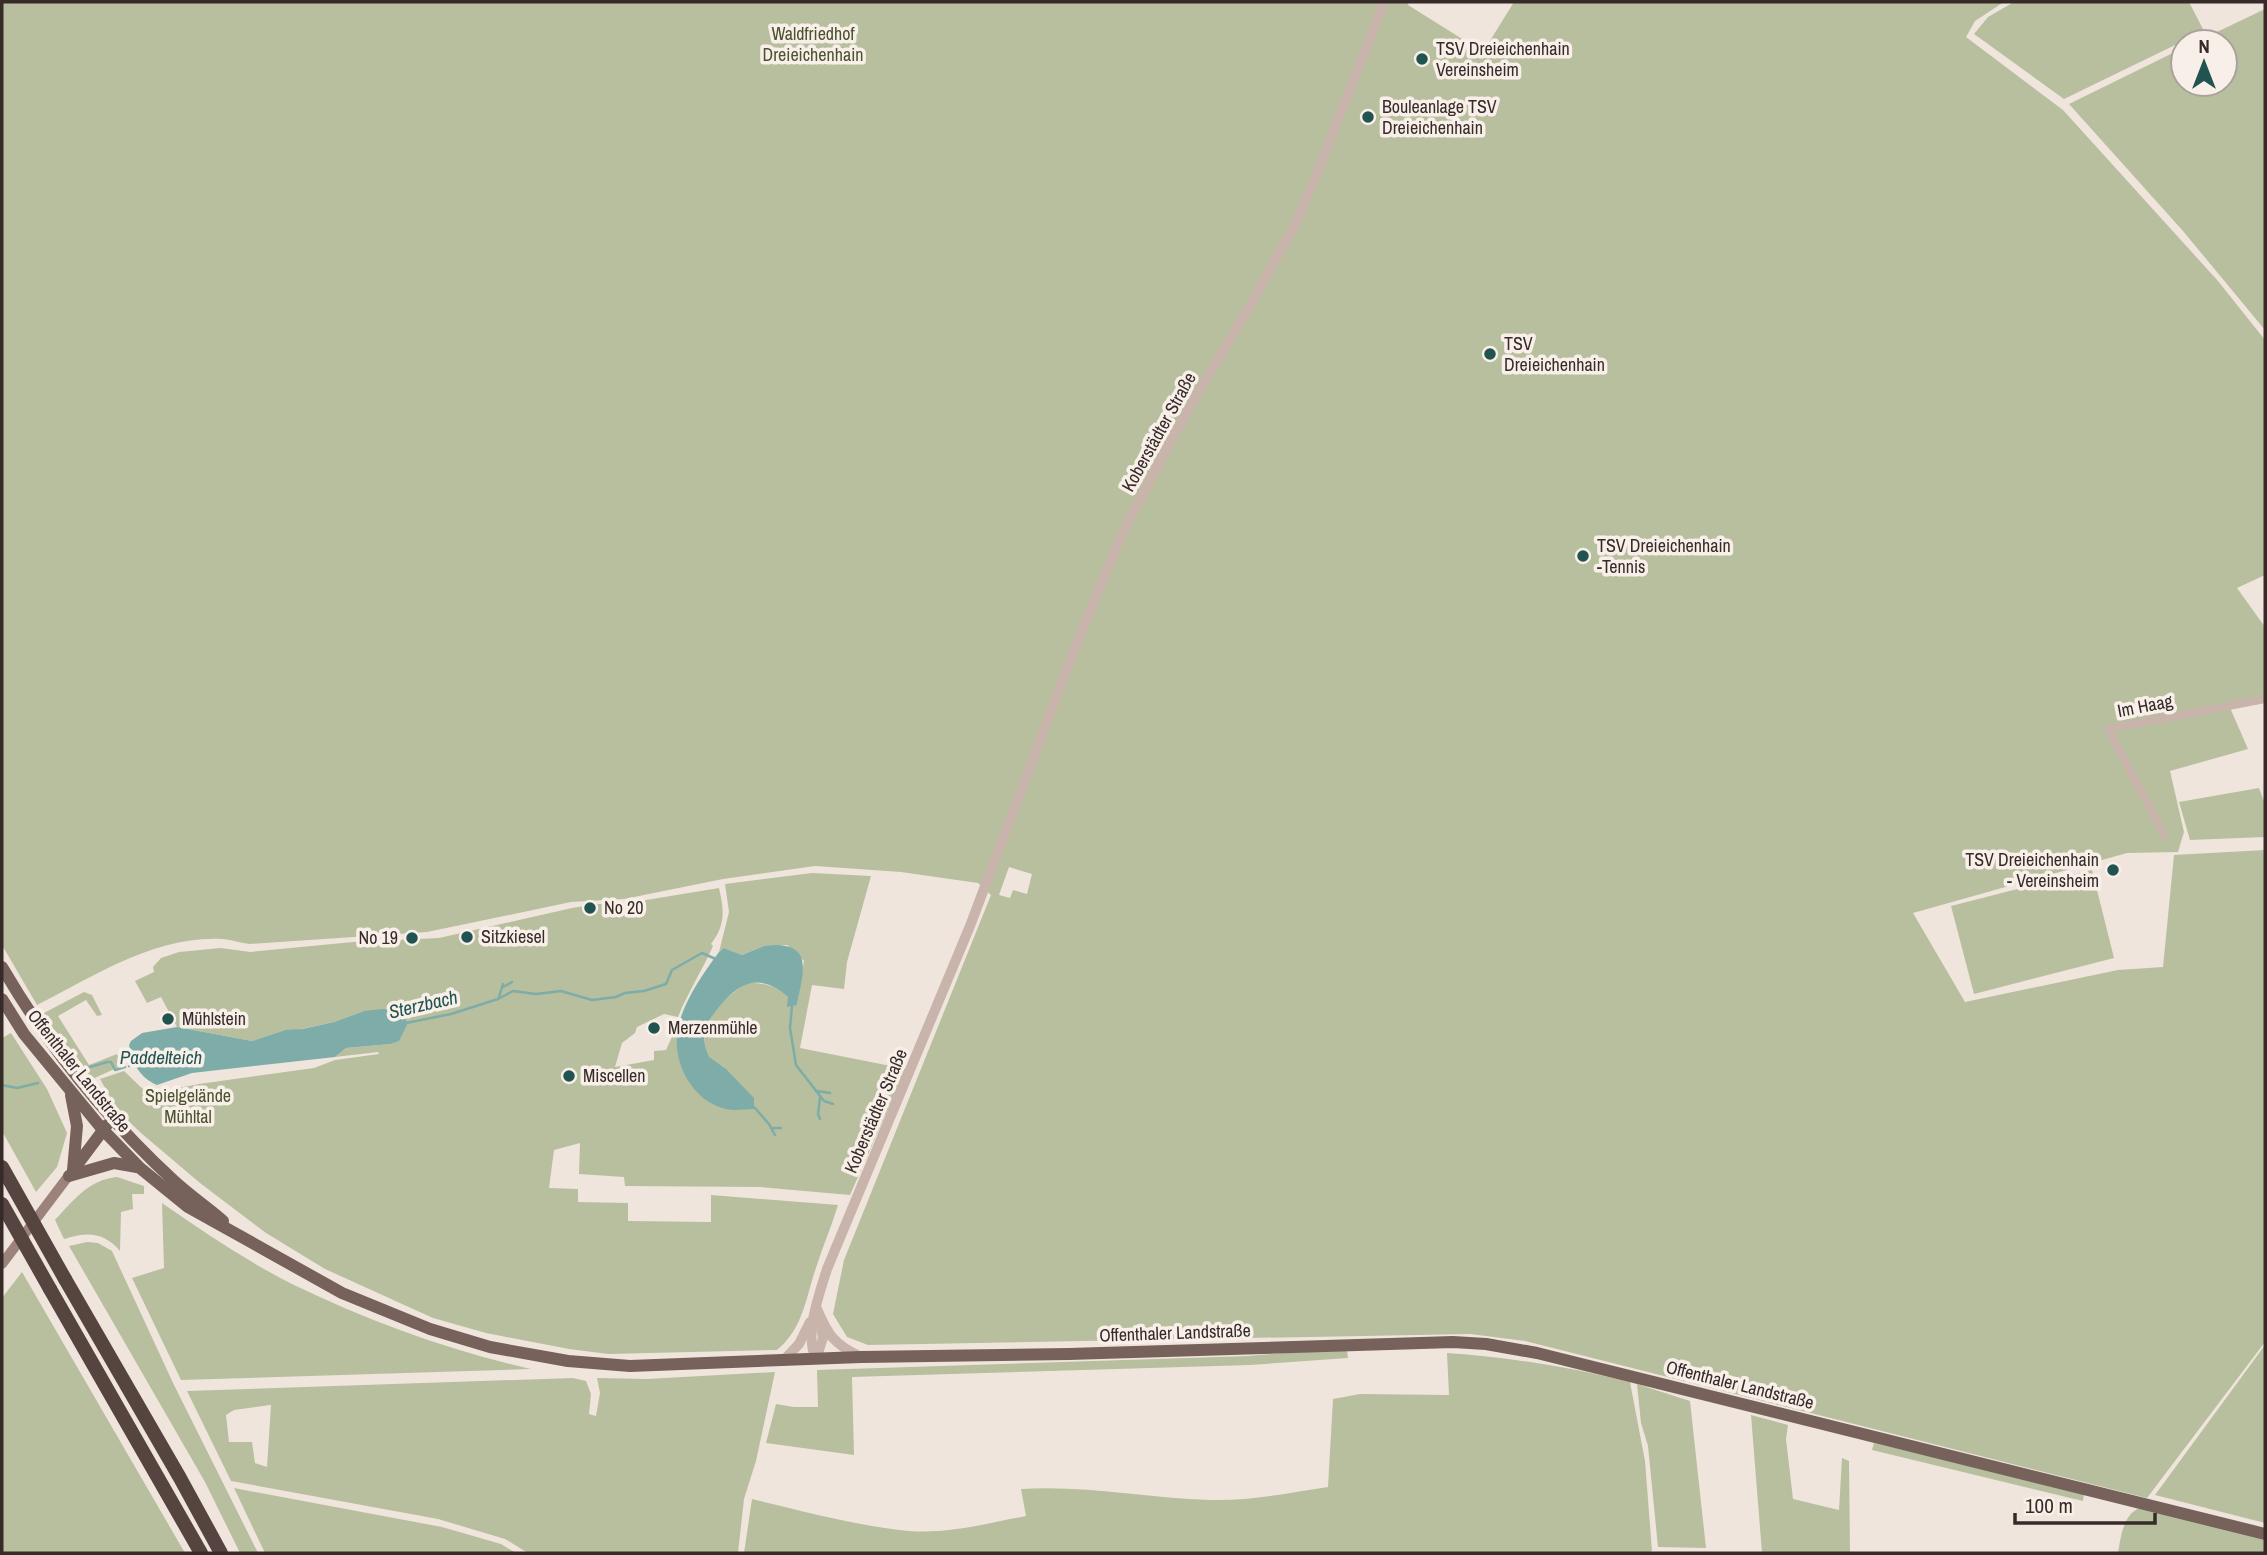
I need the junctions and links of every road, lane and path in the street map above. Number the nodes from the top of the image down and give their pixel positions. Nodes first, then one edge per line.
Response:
1 (1384, 2) edge
2 (2265, 699) edge
3 (2164, 835) dead end
4 (2, 967) edge
5 (2, 999) edge
6 (70, 1091) junction
7 (112, 1118) junction
8 (103, 1130) junction
9 (2, 1167) edge
10 (140, 1168) junction
11 (71, 1173) junction
12 (2, 1204) edge
13 (237, 1234) junction
14 (2, 1264) edge
15 (817, 1309) junction
16 (861, 1357) junction
17 (817, 1359) junction
18 (783, 1361) junction
19 (2265, 1534) edge
20 (201, 1553) edge
21 (221, 1553) edge

1 - 15 street, Koberstädter Straße
2 - 3 street, Im Haag
4 - 7 main road, Offenthaler Landstraße
5 - 6 main road, Offenthaler Landstraße
6 - 8 main road, Offenthaler Landstraße
6 - 11 main road
7 - 8 main road
7 - 13 main road, Offenthaler Landstraße
8 - 10 main road, Offenthaler Landstraße
8 - 11 main road
9 - 21 highway, bridge
10 - 11 main road
10 - 13 main road, Offenthaler Landstraße
11 - 14 main road
12 - 20 highway, bridge
13 - 18 main road, Offenthaler Landstraße
15 - 16 street
15 - 17 street
15 - 18 street
16 - 17 main road, Offenthaler Landstraße
16 - 19 main road, Offenthaler Landstraße
17 - 18 main road, Offenthaler Landstraße

